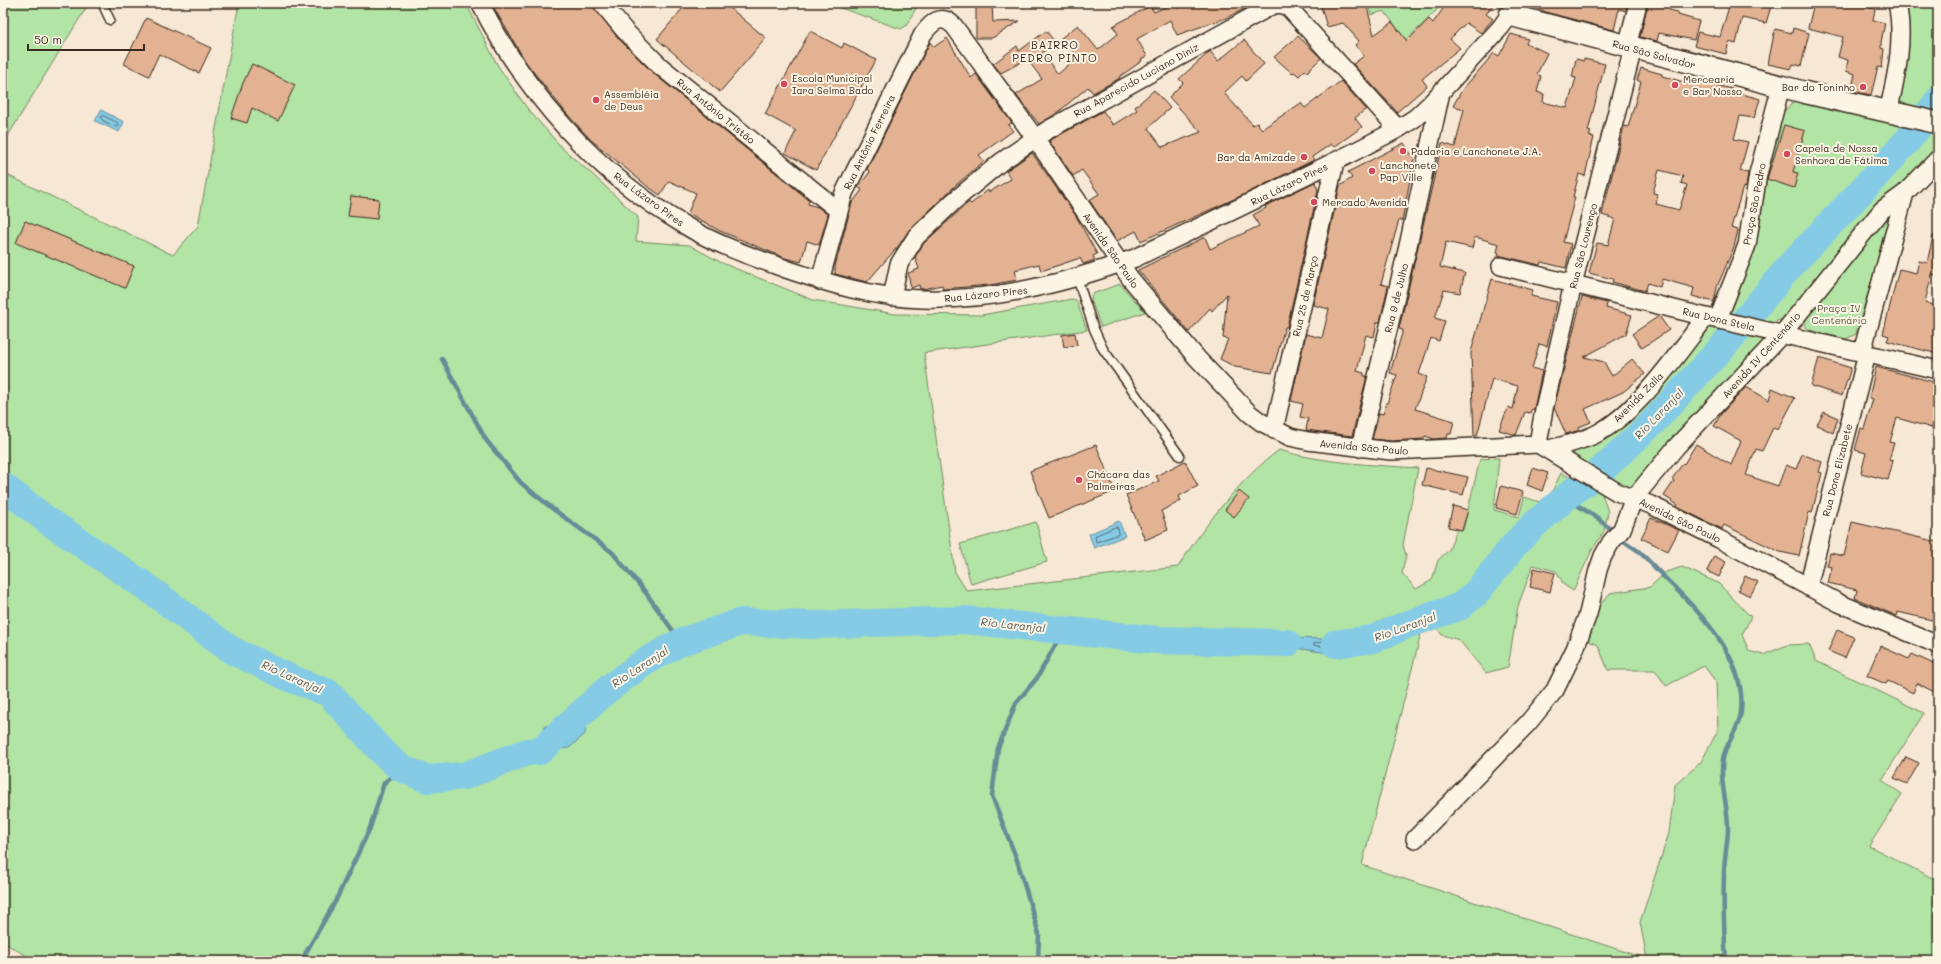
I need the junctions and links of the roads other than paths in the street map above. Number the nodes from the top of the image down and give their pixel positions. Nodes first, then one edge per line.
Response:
1 (102, 3) edge
2 (480, 3) edge
3 (602, 3) edge
4 (1638, 3) edge
5 (1897, 3) edge
6 (1287, 4) edge
7 (1514, 9) edge
8 (943, 19) joint
9 (110, 20) dead end
10 (1630, 48) junction
11 (1781, 86) junction
12 (1441, 92) junction
13 (1897, 115) junction
14 (1415, 118) junction
15 (1938, 123) edge
16 (1398, 129) junction
17 (1035, 138) junction
18 (1429, 147) junction
19 (1938, 159) edge
20 (1334, 162) junction
21 (1905, 194) junction
22 (839, 212) junction
23 (1119, 263) junction
24 (1501, 266) dead end
25 (1077, 278) junction
26 (820, 281) junction
27 (1573, 284) junction
28 (892, 297) junction
29 (1718, 319) junction
30 (1783, 333) junction
31 (1864, 353) junction
32 (1938, 370) edge
33 (1274, 430) junction
34 (1544, 447) junction
35 (1360, 448) junction
36 (1180, 456) dead end
37 (1634, 498) junction
38 (1808, 587) junction
39 (1938, 645) edge
40 (1415, 839) dead end

1 - 9 lane
2 - 26 street, Rua Lázaro Pires
3 - 22 street, Rua Antônio Tristão
4 - 10 street, Rua São Lourenço
5 - 13 street
6 - 16 street, Rua Aparecido Luciano Diniz
6 - 17 street, Rua Aparecido Luciano Diniz
7 - 10 street, Rua São Salvador
7 - 12 street, Rua Lázaro Pires
8 - 17 street, Avenida São Paulo
8 - 22 street, Rua Antônio Ferreira
10 - 11 street, Rua São Salvador
10 - 27 street, Rua São Lourenço
11 - 13 street, Rua São Salvador
11 - 29 street, Praça São Pedro
12 - 14 street, Rua Lázaro Pires
12 - 18 street, Rua 9 de Julho
13 - 15 street, Rua São Salvador
14 - 16 street, Rua Lázaro Pires
14 - 18 street
16 - 20 street, Rua Lázaro Pires
17 - 23 street, Avenida São Paulo
17 - 28 street, Rua Aparecido Luciano Diniz
18 - 35 street, Rua 9 de Julho
19 - 21 street, Avenida IV Centenário
20 - 23 street, Rua Lázaro Pires
20 - 33 street, Rua 25 de Março
21 - 30 street, Avenida IV Centenário
21 - 31 street, Rua Dona Elizabete
22 - 26 street, Rua Antônio Ferreira
23 - 25 street, Rua Lázaro Pires
23 - 33 street, Avenida São Paulo
24 - 27 street, Rua Dona Stela
25 - 28 street, Rua Lázaro Pires
25 - 36 lane
26 - 28 street, Rua Lázaro Pires
27 - 29 street, Rua Dona Stela
27 - 34 street, Rua São Lourenço
29 - 30 street, Rua Dona Stela
29 - 34 street, Avenida Zalla
30 - 31 street, Rua Dona Stela
30 - 37 street, Avenida IV Centenário
31 - 32 street, Rua Dona Stela
31 - 38 street, Rua Dona Elizabete
33 - 35 street, Avenida São Paulo
34 - 35 street, Avenida São Paulo
34 - 37 street, Avenida São Paulo
37 - 38 street, Avenida São Paulo
37 - 40 street, Avenida IV Centenário
38 - 39 street, Avenida São Paulo

